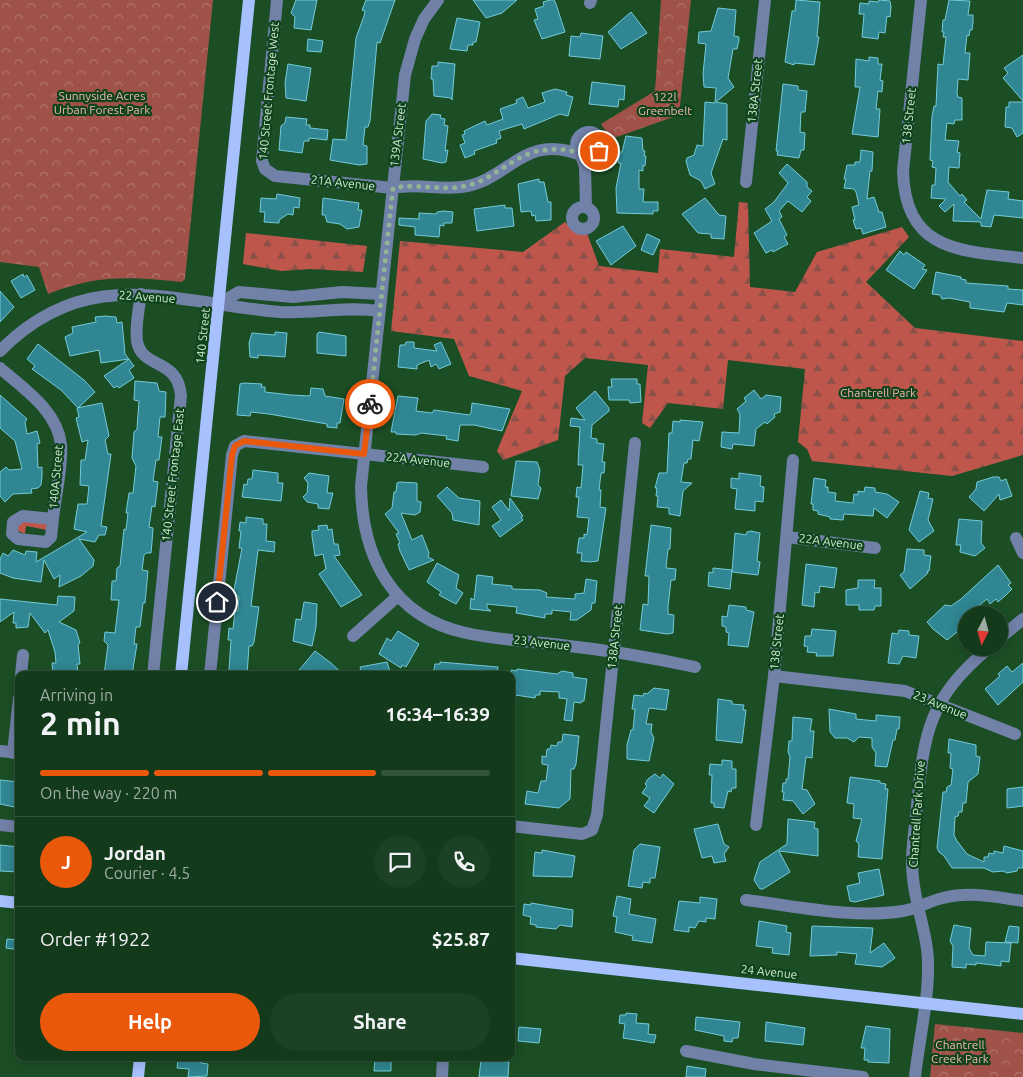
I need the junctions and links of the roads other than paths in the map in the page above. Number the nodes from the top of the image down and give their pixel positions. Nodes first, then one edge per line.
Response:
1 (249, 0) edge
2 (277, 0) edge
3 (438, 0) edge
4 (765, 0) edge
5 (921, 0) edge
6 (275, 176) joint
7 (746, 182) dead end
8 (393, 188) junction
9 (586, 208) dead end
10 (1023, 258) edge
11 (141, 294) junction
12 (380, 294) junction
13 (293, 297) junction
14 (220, 303) junction
15 (379, 311) junction
16 (293, 313) junction
17 (0, 351) edge
18 (0, 368) edge
19 (635, 443) dead end
20 (364, 454) junction
21 (793, 460) dead end
22 (483, 467) dead end
23 (53, 519) dead end
24 (787, 537) junction
25 (1016, 538) dead end
26 (875, 548) dead end
27 (1023, 553) edge
28 (398, 596) junction
29 (1023, 619) edge
30 (1008, 632) edge
31 (353, 636) dead end
32 (614, 651) junction
33 (24, 655) dead end
34 (979, 656) edge
35 (696, 667) dead end
36 (22, 671) edge
37 (153, 671) edge
38 (181, 671) edge
39 (210, 671) edge
40 (774, 676) junction
41 (938, 704) junction
42 (15, 722) edge
43 (1015, 734) dead end
44 (10, 752) edge
45 (756, 824) dead end
46 (0, 825) edge
47 (515, 826) edge
48 (15, 827) edge
49 (746, 900) dead end
50 (0, 901) edge
51 (1023, 901) edge
52 (15, 903) edge
53 (918, 906) junction
54 (515, 958) edge
55 (924, 1002) junction
56 (1023, 1014) edge
57 (686, 1051) dead end
58 (140, 1061) edge
59 (443, 1061) edge
60 (138, 1077) edge
61 (442, 1077) edge
62 (863, 1077) edge
63 (915, 1077) edge

1 - 14 main road, 140 Street
2 - 6 street, 140 Street Frontage West
3 - 8 street, 139A Street
4 - 7 street, 138A Street
5 - 10 street, 138 Street
6 - 8 street, 21A Avenue
8 - 9 street, 21A Avenue
8 - 12 street, 139A Street
11 - 14 street, 22 Avenue
11 - 17 street, 22 Avenue
11 - 37 street, 140 Street Frontage East
12 - 13 street
12 - 15 street, 139A Street
13 - 14 street
13 - 16 street
14 - 16 street, 22 Avenue
14 - 38 main road, 140 Street
15 - 16 street, 22 Avenue
15 - 20 street, 139A Street
18 - 23 street, 140A Street
19 - 32 street, 138A Street
20 - 22 street, 22A Avenue
20 - 28 street, 139A Street
20 - 39 street, 22A Avenue
21 - 24 street, 138 Street
24 - 26 street, 22A Avenue
24 - 40 street, 138 Street
25 - 27 street
28 - 31 street
28 - 32 street, 23 Avenue
29 - 30 street
32 - 35 street, 23 Avenue
32 - 47 street, 138A Street
33 - 36 street
34 - 41 street, Chantrell Park Drive
40 - 41 street, 23 Avenue
40 - 45 street, 138 Street
41 - 43 street, 23 Avenue
41 - 53 street, Chantrell Park Drive
42 - 44 street
46 - 48 street
49 - 53 street
50 - 52 main road
51 - 53 street
53 - 55 street, Chantrell Park Drive
54 - 55 main road, 24 Avenue
55 - 56 main road, 24 Avenue
55 - 63 street, Chantrell Park Drive
57 - 62 street
58 - 60 main road
59 - 61 street

